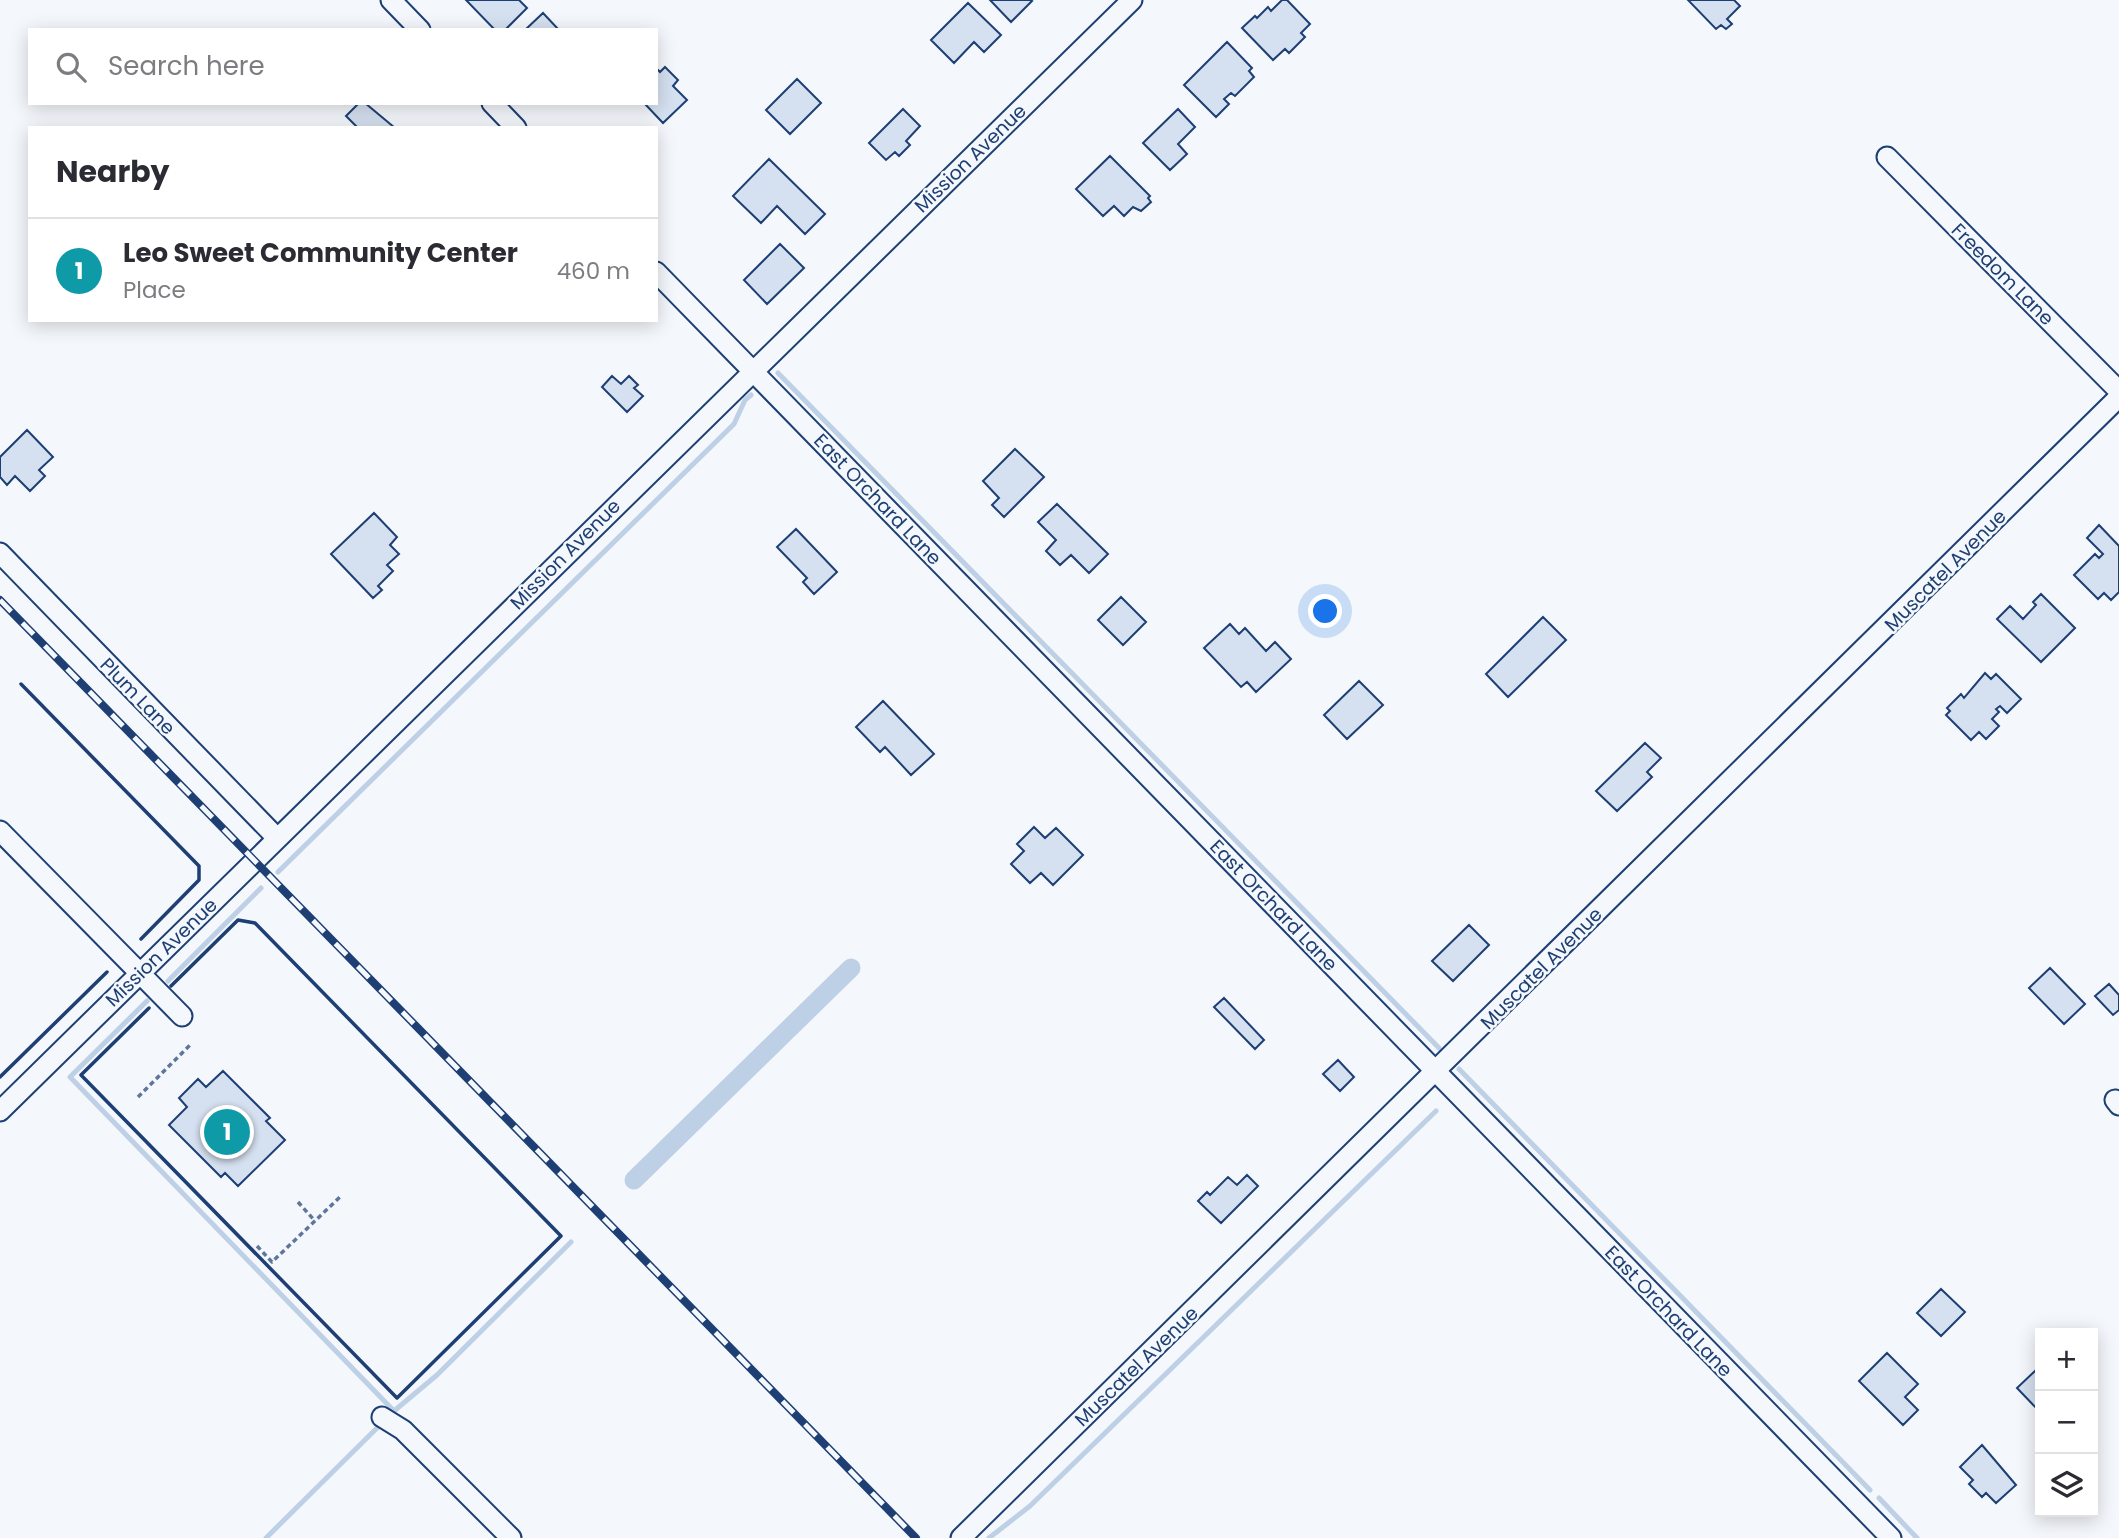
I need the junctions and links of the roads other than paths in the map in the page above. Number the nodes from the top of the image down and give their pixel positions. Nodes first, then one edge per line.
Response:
1 (391, 0) edge
2 (1132, 0) edge
3 (418, 28) edge
4 (494, 105) edge
5 (514, 126) edge
6 (1887, 157) dead end
7 (658, 274) edge
8 (752, 370) junction
9 (2119, 391) edge
10 (2119, 397) edge
11 (0, 553) edge
12 (0, 831) edge
13 (277, 838) junction
14 (140, 972) junction
15 (182, 1016) dead end
16 (1436, 1071) junction
17 (0, 1111) edge
18 (386, 1420) dead end
19 (511, 1538) edge
20 (961, 1538) edge
21 (1891, 1538) edge

1 - 3 street
2 - 8 street, Mission Avenue
4 - 5 street
6 - 9 street, Freedom Lane
7 - 8 street, East Orchard Lane
8 - 13 street, Mission Avenue
8 - 16 street, East Orchard Lane
10 - 16 street, Muscatel Avenue
11 - 13 street, Plum Lane
12 - 14 street
13 - 14 street, Mission Avenue
14 - 15 street
14 - 17 street, Mission Avenue
16 - 20 street, Muscatel Avenue
16 - 21 street, East Orchard Lane
18 - 19 street

